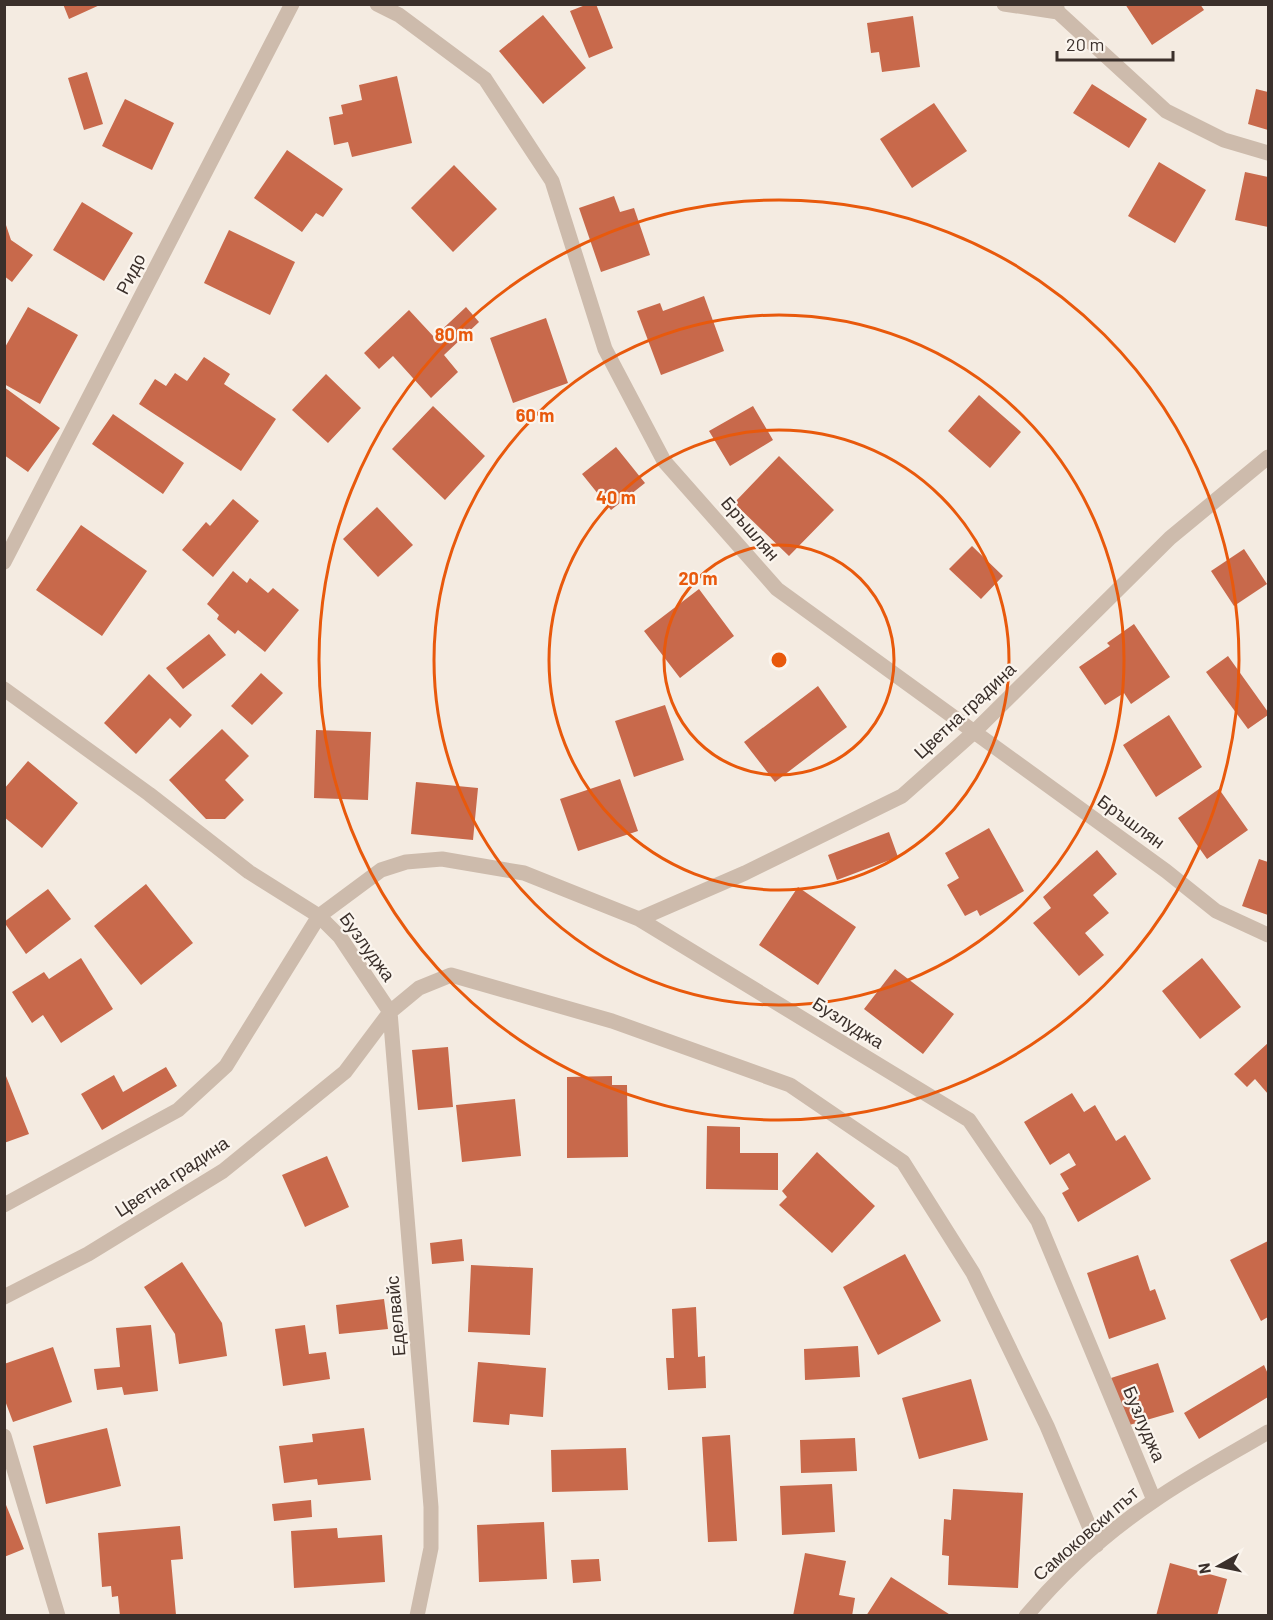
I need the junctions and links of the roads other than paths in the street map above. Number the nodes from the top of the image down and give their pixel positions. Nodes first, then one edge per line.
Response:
1 (292, 4) edge
2 (377, 4) edge
3 (1004, 4) edge
4 (1057, 8) edge
5 (1269, 153) edge
6 (1269, 457) edge
7 (4, 562) edge
8 (4, 688) edge
9 (973, 733) junction
10 (320, 916) junction
11 (639, 919) junction
12 (1269, 934) edge
13 (390, 1012) junction
14 (4, 1205) edge
15 (4, 1297) edge
16 (1269, 1432) edge
17 (4, 1436) edge
18 (1154, 1500) junction
19 (1097, 1545) junction
20 (58, 1616) edge
21 (417, 1616) edge
22 (1026, 1616) edge

1 - 7 street, Ридо
2 - 9 street, Бръшлян
3 - 4 street
4 - 5 street
6 - 9 street, Цветна градина
8 - 10 street, Бузлуджа
9 - 11 street, Цветна градина
9 - 12 street, Бръшлян
10 - 11 street, Бузлуджа
10 - 13 street, Бузлуджа
10 - 14 street, Бузлуджа
11 - 18 street, Бузлуджа
13 - 15 street, Цветна градина
13 - 19 street, Бузлуджа
13 - 21 street, Еделвайс
16 - 18 street, Самоковски път
17 - 20 street
18 - 19 street, Самоковски път
19 - 22 street, Самоковски път

